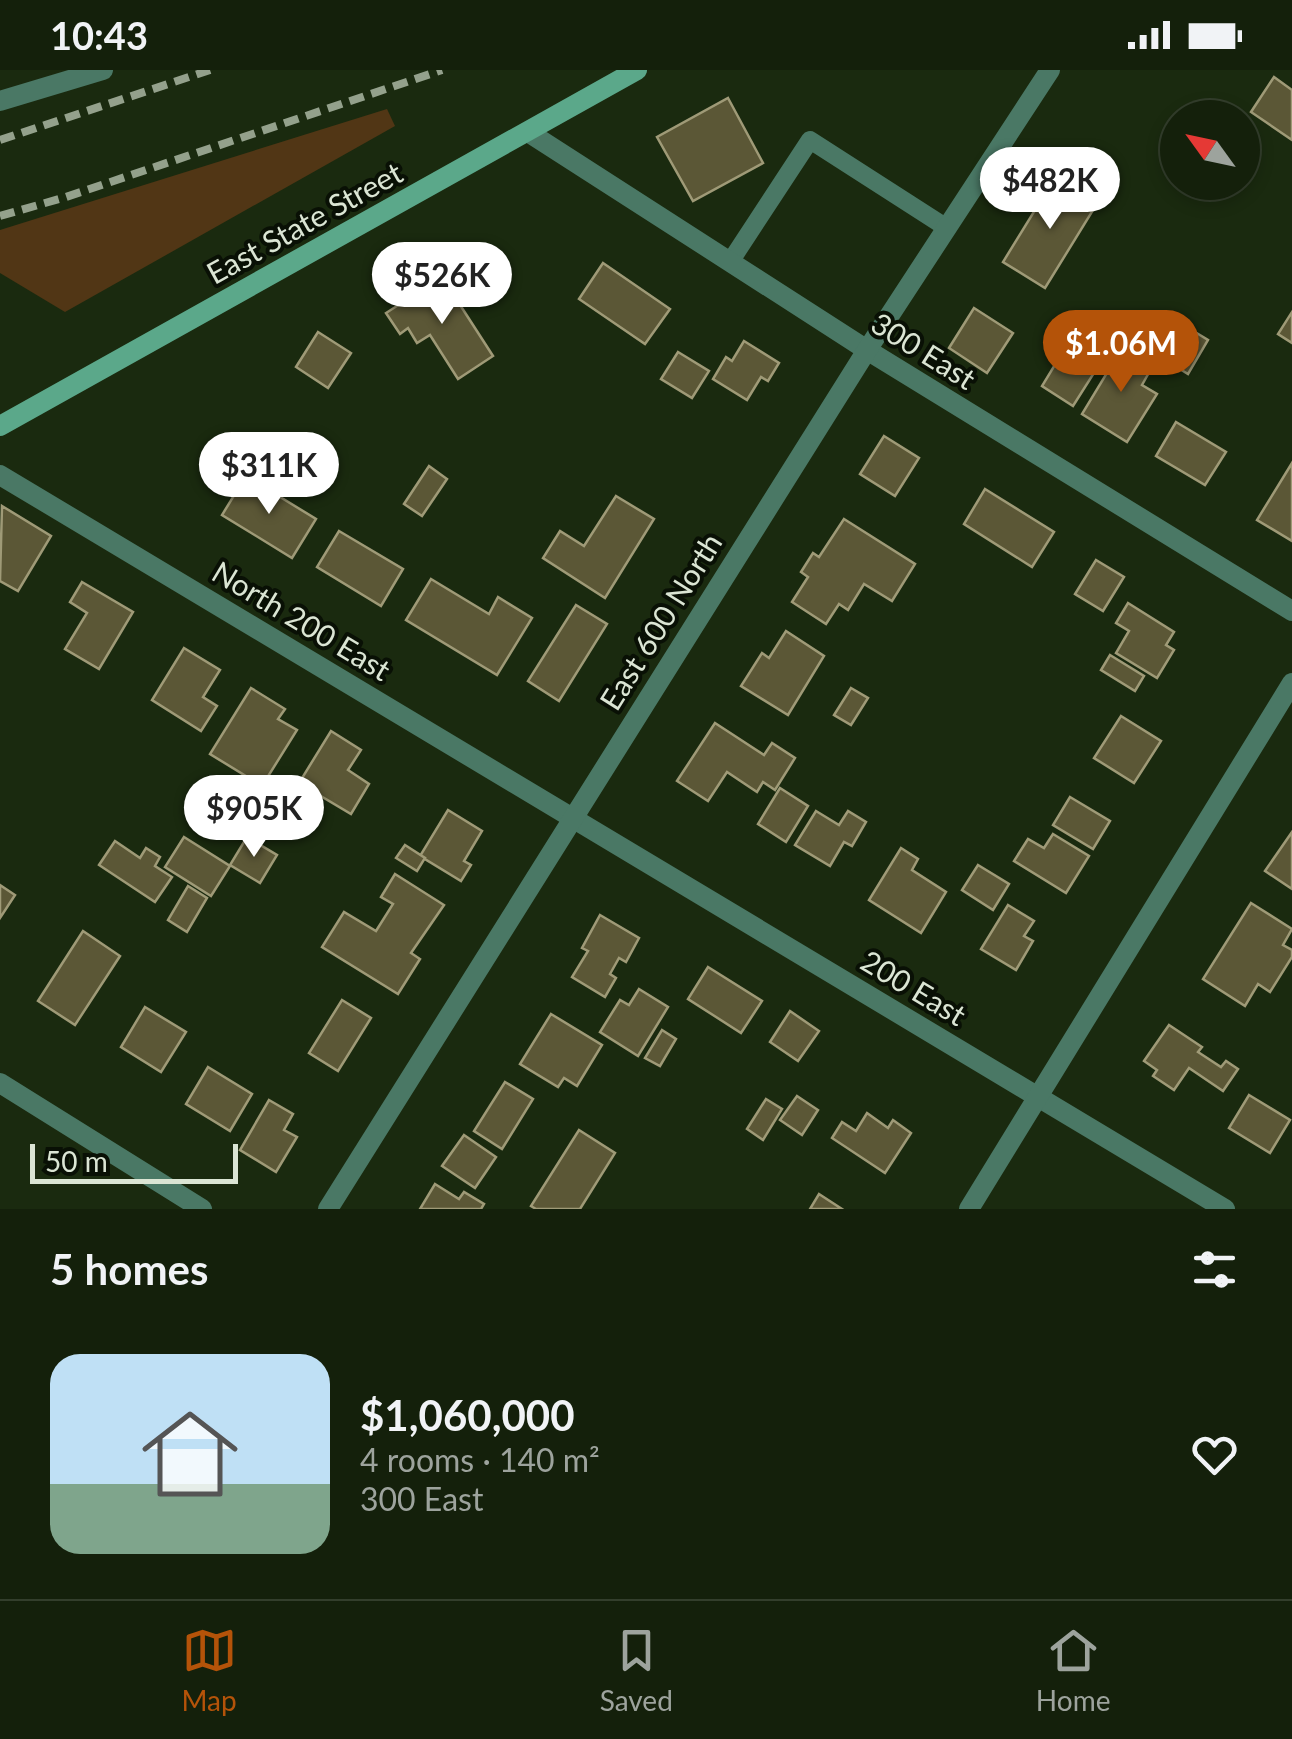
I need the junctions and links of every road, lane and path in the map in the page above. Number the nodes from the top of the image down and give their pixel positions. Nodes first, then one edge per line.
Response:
1 (103, 70) edge
2 (637, 70) edge
3 (1050, 70) edge
4 (61, 75) edge
5 (0, 102) edge
6 (528, 132) junction
7 (946, 228) junction
8 (730, 262) junction
9 (866, 350) junction
10 (0, 426) edge
11 (0, 475) edge
12 (1292, 612) edge
13 (1292, 682) edge
14 (572, 817) junction
15 (0, 1083) edge
16 (1039, 1097) junction
17 (202, 1209) edge
18 (328, 1209) edge
19 (969, 1209) edge
20 (1225, 1209) edge

1 - 4 street
2 - 6 main road, East State Street
3 - 7 street, East 600 North
4 - 5 street
6 - 8 street, 300 East
6 - 10 main road, East State Street
7 - 8 lane
7 - 9 street, East 600 North
8 - 9 street, 300 East
9 - 12 street, 300 East
9 - 14 street, East 600 North
11 - 14 street, North 200 East
13 - 16 street
14 - 16 street, 200 East
14 - 18 street, East 600 North
15 - 17 street
16 - 19 street
16 - 20 street, 200 East

